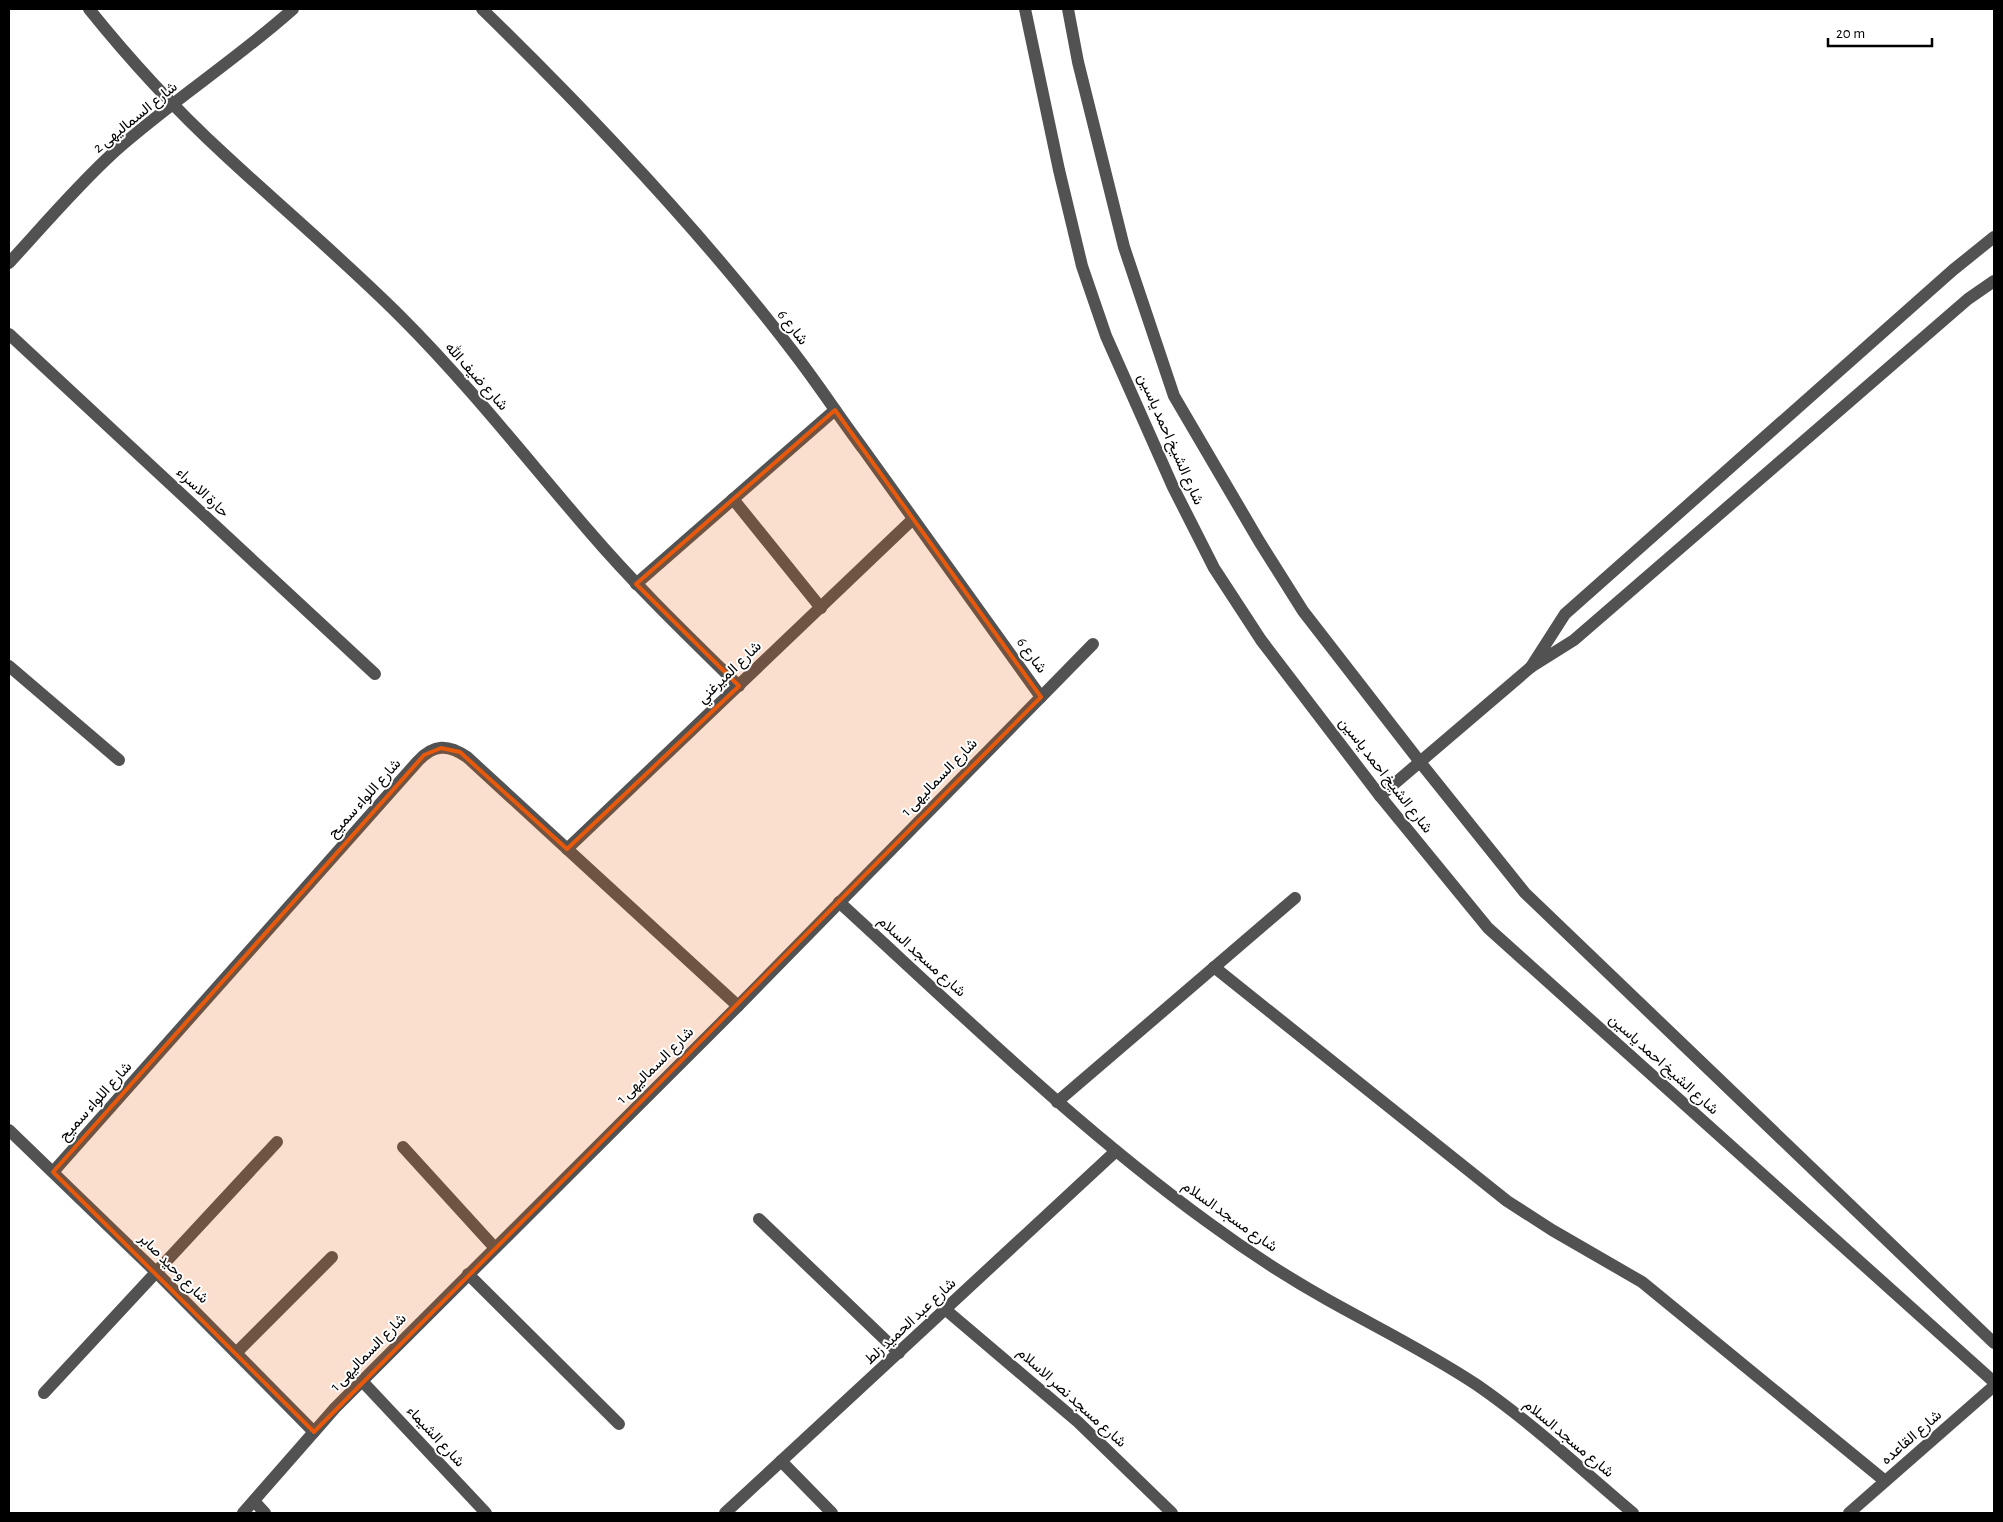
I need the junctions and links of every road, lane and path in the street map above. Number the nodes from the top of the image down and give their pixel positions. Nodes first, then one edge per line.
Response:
1 (89, 9) edge
2 (293, 9) edge
3 (482, 9) edge
4 (1025, 9) edge
5 (1068, 9) edge
6 (174, 105) junction
7 (1994, 237) edge
8 (9, 263) edge
9 (1994, 281) edge
10 (9, 334) edge
11 (835, 410) junction
12 (733, 499) junction
13 (914, 519) junction
14 (636, 584) junction
15 (821, 608) junction
16 (1093, 644) dead end
17 (9, 666) edge
18 (1531, 667) junction
19 (375, 674) dead end
20 (739, 686) junction
21 (1041, 697) junction
22 (119, 760) dead end
23 (1420, 762) junction
24 (1380, 796) junction
25 (568, 849) junction
26 (1296, 898) dead end
27 (839, 902) junction
28 (1214, 967) junction
29 (738, 1006) junction
30 (1057, 1102) junction
31 (9, 1130) edge
32 (277, 1142) dead end
33 (403, 1147) dead end
34 (1116, 1151) junction
35 (53, 1172) junction
36 (759, 1219) dead end
37 (494, 1248) junction
38 (332, 1257) dead end
39 (156, 1272) junction
40 (468, 1274) junction
41 (946, 1310) junction
42 (1994, 1343) edge
43 (236, 1353) junction
44 (899, 1353) junction
45 (362, 1381) junction
46 (1994, 1384) edge
47 (44, 1393) dead end
48 (619, 1424) dead end
49 (314, 1432) junction
50 (781, 1462) junction
51 (1884, 1481) junction
52 (254, 1501) junction
53 (243, 1513) edge
54 (265, 1513) edge
55 (486, 1513) edge
56 (725, 1513) edge
57 (832, 1513) edge
58 (1172, 1513) edge
59 (1633, 1513) edge
60 (1849, 1513) edge

1 - 6 street, شارع ضيف الله
2 - 6 street, شارع السماليهى 2
3 - 11 street, شارع 6
4 - 24 street, شارع الشيخ احمد ياسين
5 - 23 street, شارع الشيخ احمد ياسين
6 - 8 street, شارع السماليهى 2
6 - 14 street, شارع ضيف الله
7 - 18 street
9 - 18 street
10 - 19 street, حارة الاسراء
11 - 12 street
11 - 13 street, شارع 6
12 - 14 street
12 - 15 street
13 - 15 street, شارع الميرغني
13 - 21 street, شارع 6
14 - 20 street, شارع ضيف الله
15 - 20 street, شارع الميرغني
16 - 21 street, شارع السماليهى 1
17 - 22 street
18 - 23 street
20 - 25 street, شارع الميرغني
21 - 27 street, شارع السماليهى 1
23 - 24 street
23 - 42 street, شارع الشيخ احمد ياسين
24 - 46 street, شارع الشيخ احمد ياسين
25 - 29 street, شارع اللواء سميح
25 - 35 street, شارع اللواء سميح
26 - 28 street
27 - 29 street, شارع السماليهى 1
27 - 30 street, شارع مسجد السلام
28 - 30 street
28 - 51 street
29 - 37 street, شارع السماليهى 1
30 - 34 street, شارع مسجد السلام
31 - 35 street, شارع وحيد صابر
32 - 39 street
33 - 37 street
34 - 41 street, شارع عبد الحميد زلط
34 - 59 street, شارع مسجد السلام
35 - 39 street, شارع وحيد صابر
36 - 44 street
37 - 40 street, شارع السماليهى 1
38 - 43 street
39 - 43 street, شارع وحيد صابر
39 - 47 street
40 - 45 street, شارع السماليهى 1
40 - 48 street
41 - 44 street, شارع عبد الحميد زلط
41 - 58 street, شارع مسجد نصر الاسلام
43 - 49 street, شارع وحيد صابر
44 - 50 street, شارع عبد الحميد زلط
45 - 49 street, شارع السماليهى 1
45 - 55 street, شارع الشيماء
46 - 51 street, شارع القاعده
49 - 52 street, شارع السماليهى 1
50 - 56 street, شارع عبد الحميد زلط
50 - 57 street
51 - 60 street, شارع القاعده
52 - 53 street, شارع السماليهى 1
52 - 54 street

